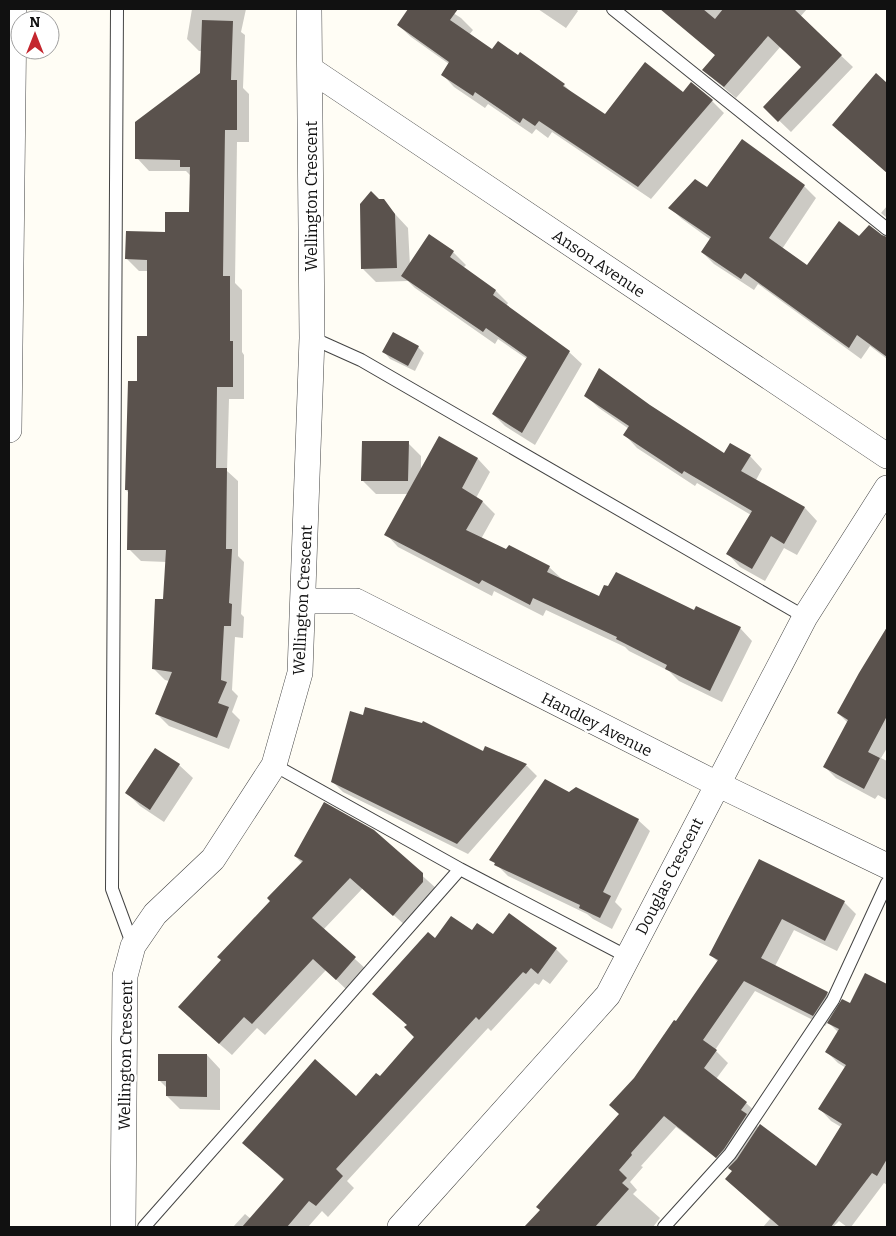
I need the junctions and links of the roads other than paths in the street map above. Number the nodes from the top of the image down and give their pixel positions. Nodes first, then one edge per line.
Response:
1 (14, 9) edge
2 (117, 9) edge
3 (310, 9) edge
4 (613, 9) edge
5 (310, 69) junction
6 (887, 229) edge
7 (312, 338) junction
8 (9, 430) edge
9 (887, 456) edge
10 (887, 488) edge
11 (304, 601) junction
12 (805, 617) junction
13 (274, 765) junction
14 (717, 784) junction
15 (887, 866) edge
16 (460, 869) junction
17 (887, 883) edge
18 (132, 946) junction
19 (628, 957) junction
20 (123, 1227) edge
21 (144, 1227) edge
22 (400, 1227) edge
23 (664, 1227) edge

1 - 8 street
2 - 18 lane
3 - 5 street, Wellington Crescent
4 - 6 lane
5 - 7 street, Wellington Crescent
5 - 9 street, Anson Avenue
7 - 11 street, Wellington Crescent
7 - 12 lane
10 - 12 street, Douglas Crescent
11 - 13 street, Wellington Crescent
11 - 14 street, Handley Avenue
12 - 14 street, Douglas Crescent
13 - 16 lane
13 - 18 street, Wellington Crescent
14 - 15 street, Handley Avenue
14 - 19 street, Douglas Crescent
16 - 19 lane
16 - 21 lane
17 - 23 lane
18 - 20 street, Wellington Crescent
19 - 22 street, Douglas Crescent

